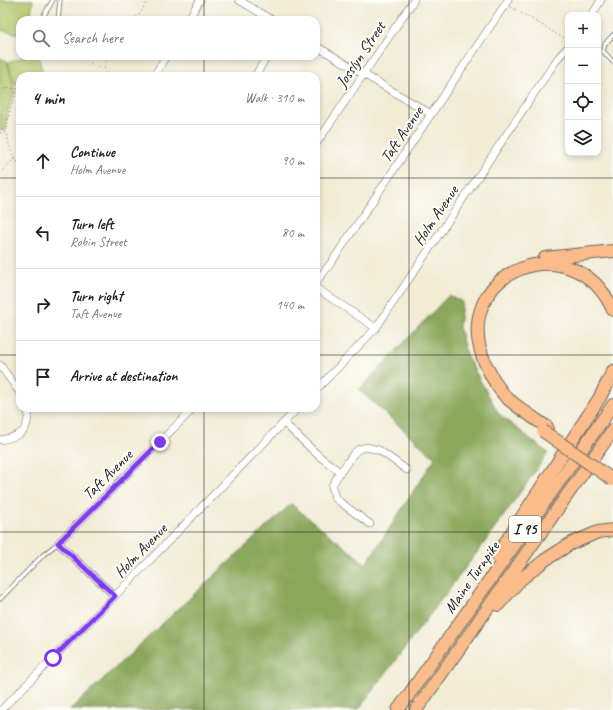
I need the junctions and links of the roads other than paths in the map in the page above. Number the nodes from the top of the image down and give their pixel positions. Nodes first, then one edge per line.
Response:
1 (53, 0) edge
2 (60, 0) edge
3 (200, 0) edge
4 (239, 0) edge
5 (414, 0) edge
6 (602, 0) edge
7 (507, 2) edge
8 (594, 12) edge
9 (43, 16) edge
10 (58, 16) edge
11 (190, 16) edge
12 (265, 16) edge
13 (613, 35) edge
14 (320, 48) edge
15 (567, 48) edge
16 (164, 60) edge
17 (265, 60) edge
18 (613, 62) edge
19 (156, 72) edge
20 (257, 72) edge
21 (363, 74) junction
22 (431, 114) junction
23 (320, 138) edge
24 (613, 251) edge
25 (320, 277) edge
26 (320, 291) edge
27 (613, 310) edge
28 (376, 328) junction
29 (0, 365) edge
30 (613, 371) edge
31 (320, 386) edge
32 (16, 387) edge
33 (613, 405) edge
34 (29, 412) edge
35 (190, 412) edge
36 (294, 412) edge
37 (284, 423) junction
38 (545, 429) junction
39 (613, 430) edge
40 (0, 440) edge
41 (407, 470) dead end
42 (340, 472) junction
43 (613, 472) edge
44 (613, 480) edge
45 (370, 524) dead end
46 (613, 530) edge
47 (58, 543) junction
48 (115, 596) junction
49 (0, 599) edge
50 (484, 613) junction
51 (438, 653) junction
52 (1, 710) edge
53 (398, 710) edge
54 (416, 710) edge

1 - 9 lane
2 - 10 lane
3 - 11 street
4 - 12 street
5 - 21 street, Josslyn Street
6 - 8 street
7 - 22 street, Taft Avenue
13 - 18 lane
14 - 21 street
15 - 28 street, Holm Avenue
16 - 19 street
17 - 20 street
21 - 22 street
21 - 23 street, Josslyn Street
22 - 25 street, Taft Avenue
24 - 38 highway
26 - 28 street
27 - 38 highway
28 - 31 street, Holm Avenue
29 - 32 street
30 - 51 highway
33 - 51 highway, Maine Turnpike / I 95
34 - 40 street
35 - 47 street, Taft Avenue
36 - 37 street, Holm Avenue
37 - 42 street
37 - 48 street, Holm Avenue
38 - 43 highway
38 - 44 highway, bridge
39 - 50 highway, Maine Turnpike / I 95
41 - 42 street
42 - 45 street
46 - 50 highway
47 - 48 street
47 - 49 lane
48 - 52 street, Holm Avenue
50 - 54 highway, Maine Turnpike / I 95
51 - 53 highway, Maine Turnpike / I 95

